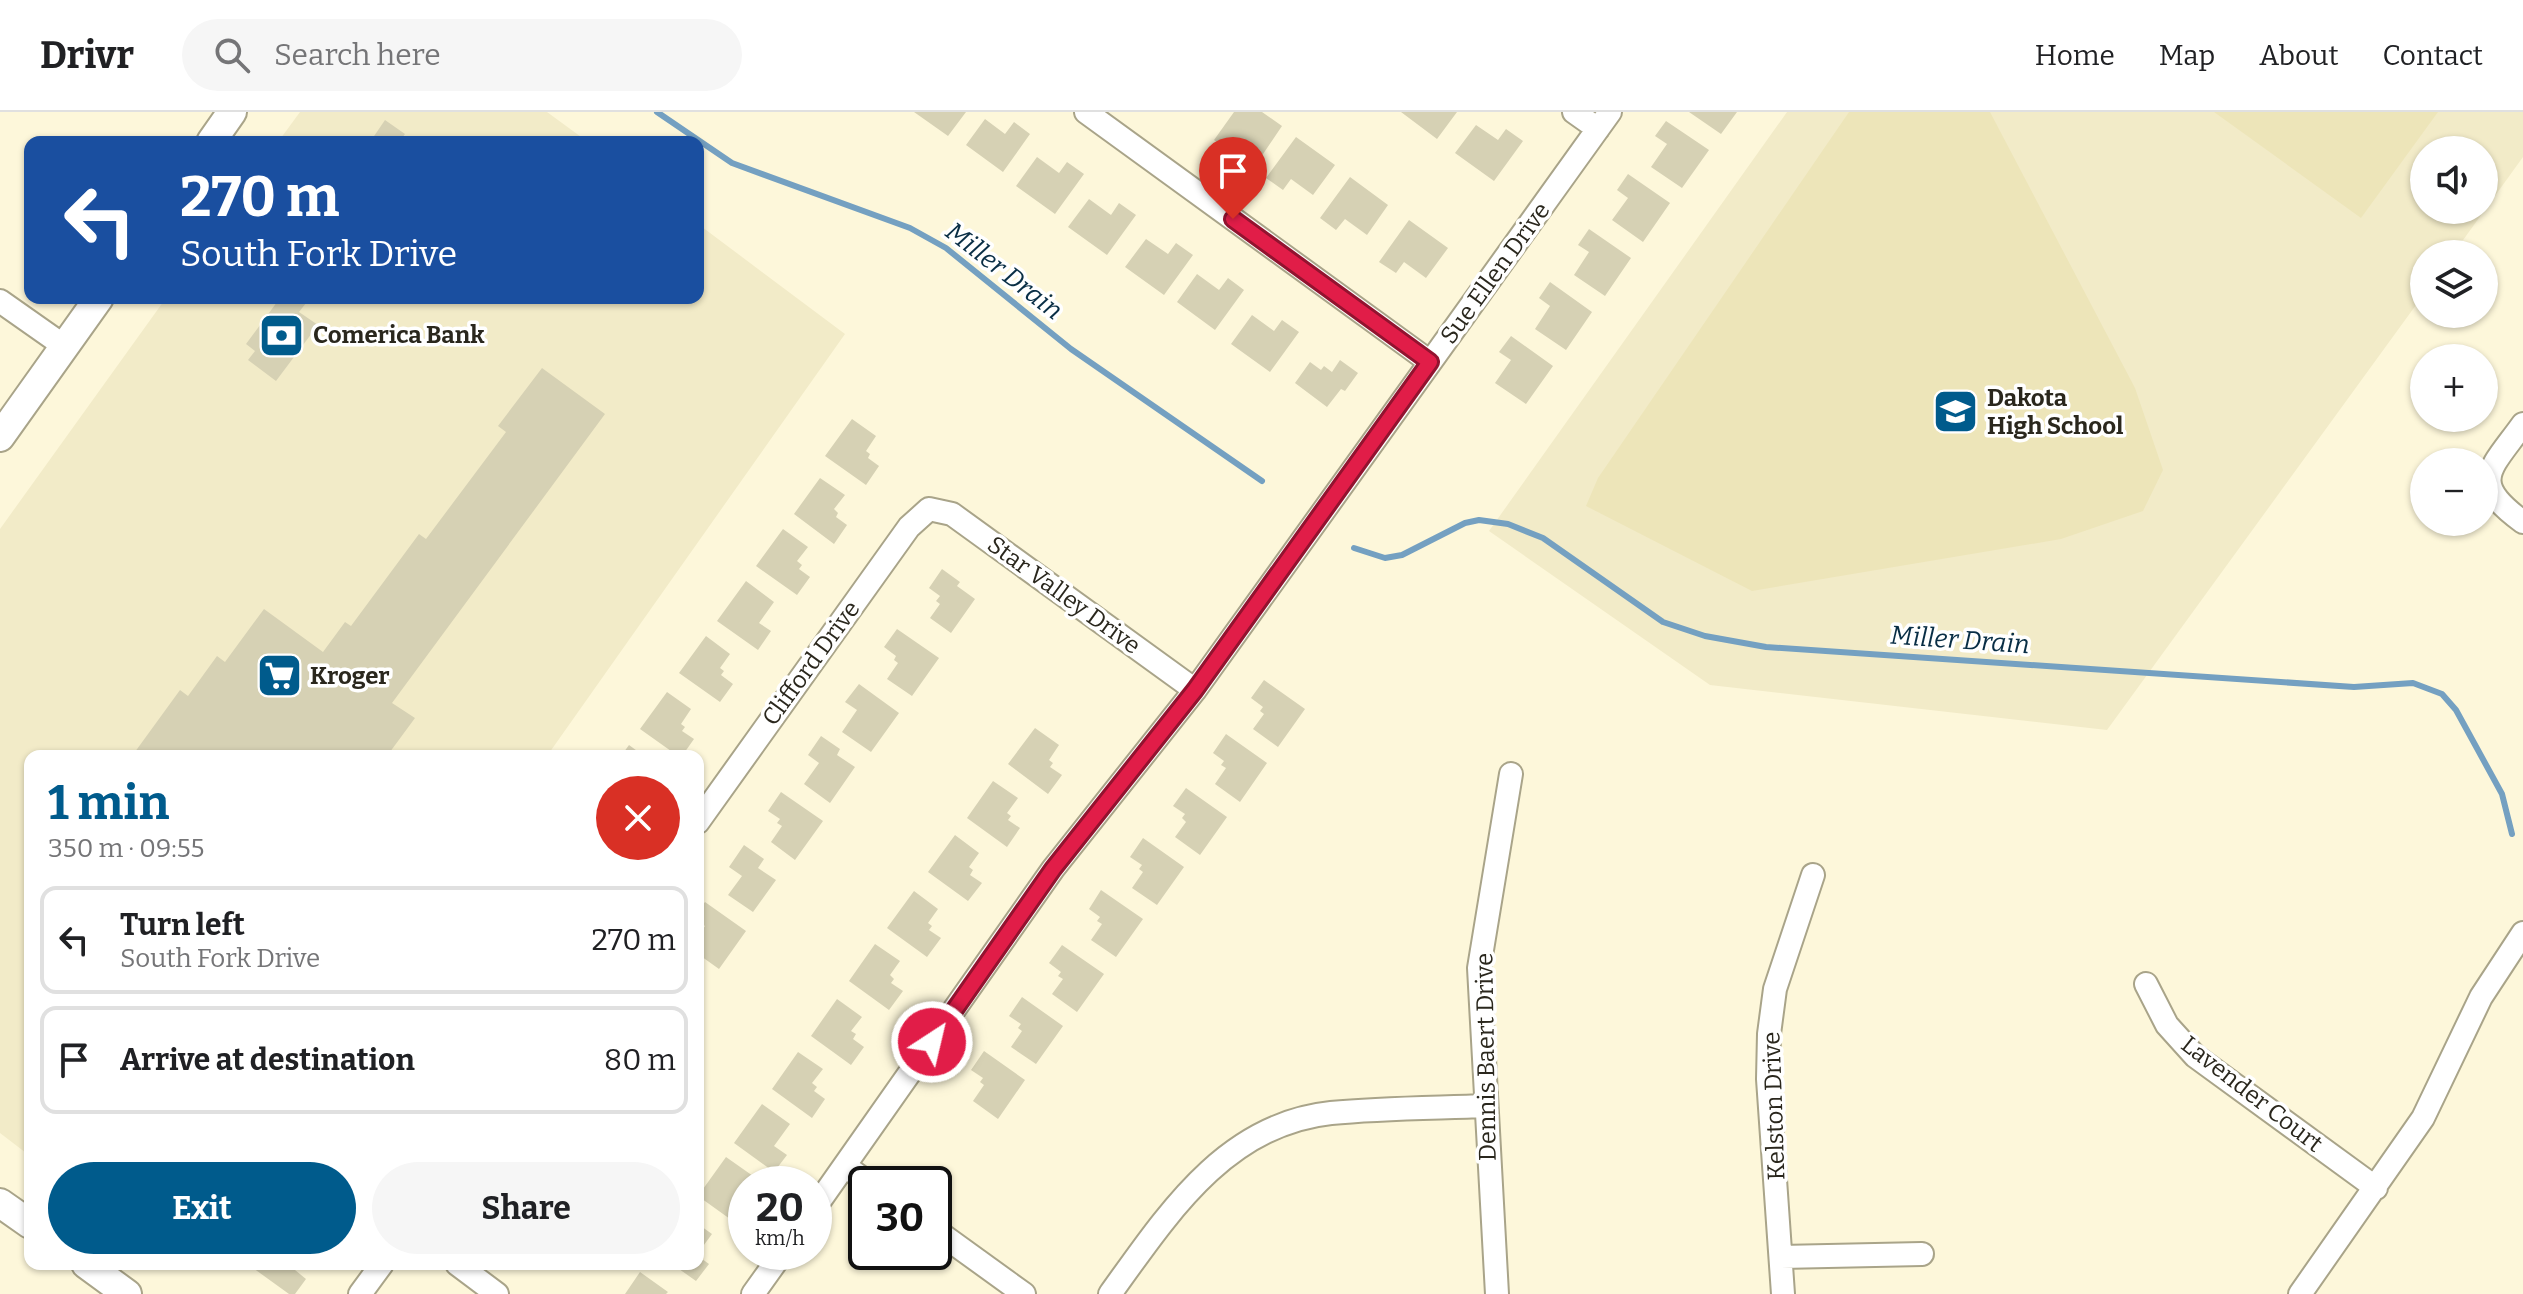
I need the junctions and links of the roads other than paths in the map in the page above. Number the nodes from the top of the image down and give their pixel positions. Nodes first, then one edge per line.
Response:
1 (232, 112) edge
2 (1086, 112) edge
3 (1574, 112) edge
4 (1604, 121) edge
5 (215, 136) edge
6 (0, 301) edge
7 (95, 304) edge
8 (64, 346) junction
9 (1430, 362) junction
10 (2523, 424) edge
11 (0, 437) edge
12 (929, 509) joint
13 (2523, 522) edge
14 (1195, 690) junction
15 (1511, 774) dead end
16 (704, 814) edge
17 (1813, 875) dead end
18 (2523, 933) edge
19 (2146, 984) dead end
20 (1485, 1106) junction
21 (845, 1166) junction
22 (848, 1168) edge
23 (832, 1184) edge
24 (2376, 1188) junction
25 (0, 1203) edge
26 (24, 1220) edge
27 (952, 1242) edge
28 (1922, 1254) dead end
29 (1781, 1257) junction
30 (94, 1270) edge
31 (378, 1270) edge
32 (465, 1270) edge
33 (770, 1270) edge
34 (127, 1294) edge
35 (360, 1294) edge
36 (497, 1294) edge
37 (753, 1294) edge
38 (1024, 1294) edge
39 (1110, 1294) edge
40 (1497, 1294) edge
41 (1783, 1294) edge
42 (2300, 1294) edge

1 - 5 street
2 - 9 street
3 - 4 street
4 - 9 street, Sue Ellen Drive
6 - 8 street
7 - 8 street
8 - 11 street
9 - 14 street, Sue Ellen Drive
10 - 13 street
12 - 14 street, Star Valley Drive
12 - 16 street, Clifford Drive
14 - 21 street, Sue Ellen Drive
15 - 20 street, Dennis Baert Drive
17 - 29 street, Kelston Drive
18 - 24 street
19 - 24 street, Lavender Court
20 - 39 street
20 - 40 street, Dennis Baert Drive
21 - 22 street
21 - 23 street, Sue Ellen Drive
24 - 42 street
25 - 26 street
27 - 38 street
28 - 29 street
29 - 41 street, Kelston Drive
30 - 34 street
31 - 35 street
32 - 36 street
33 - 37 street

